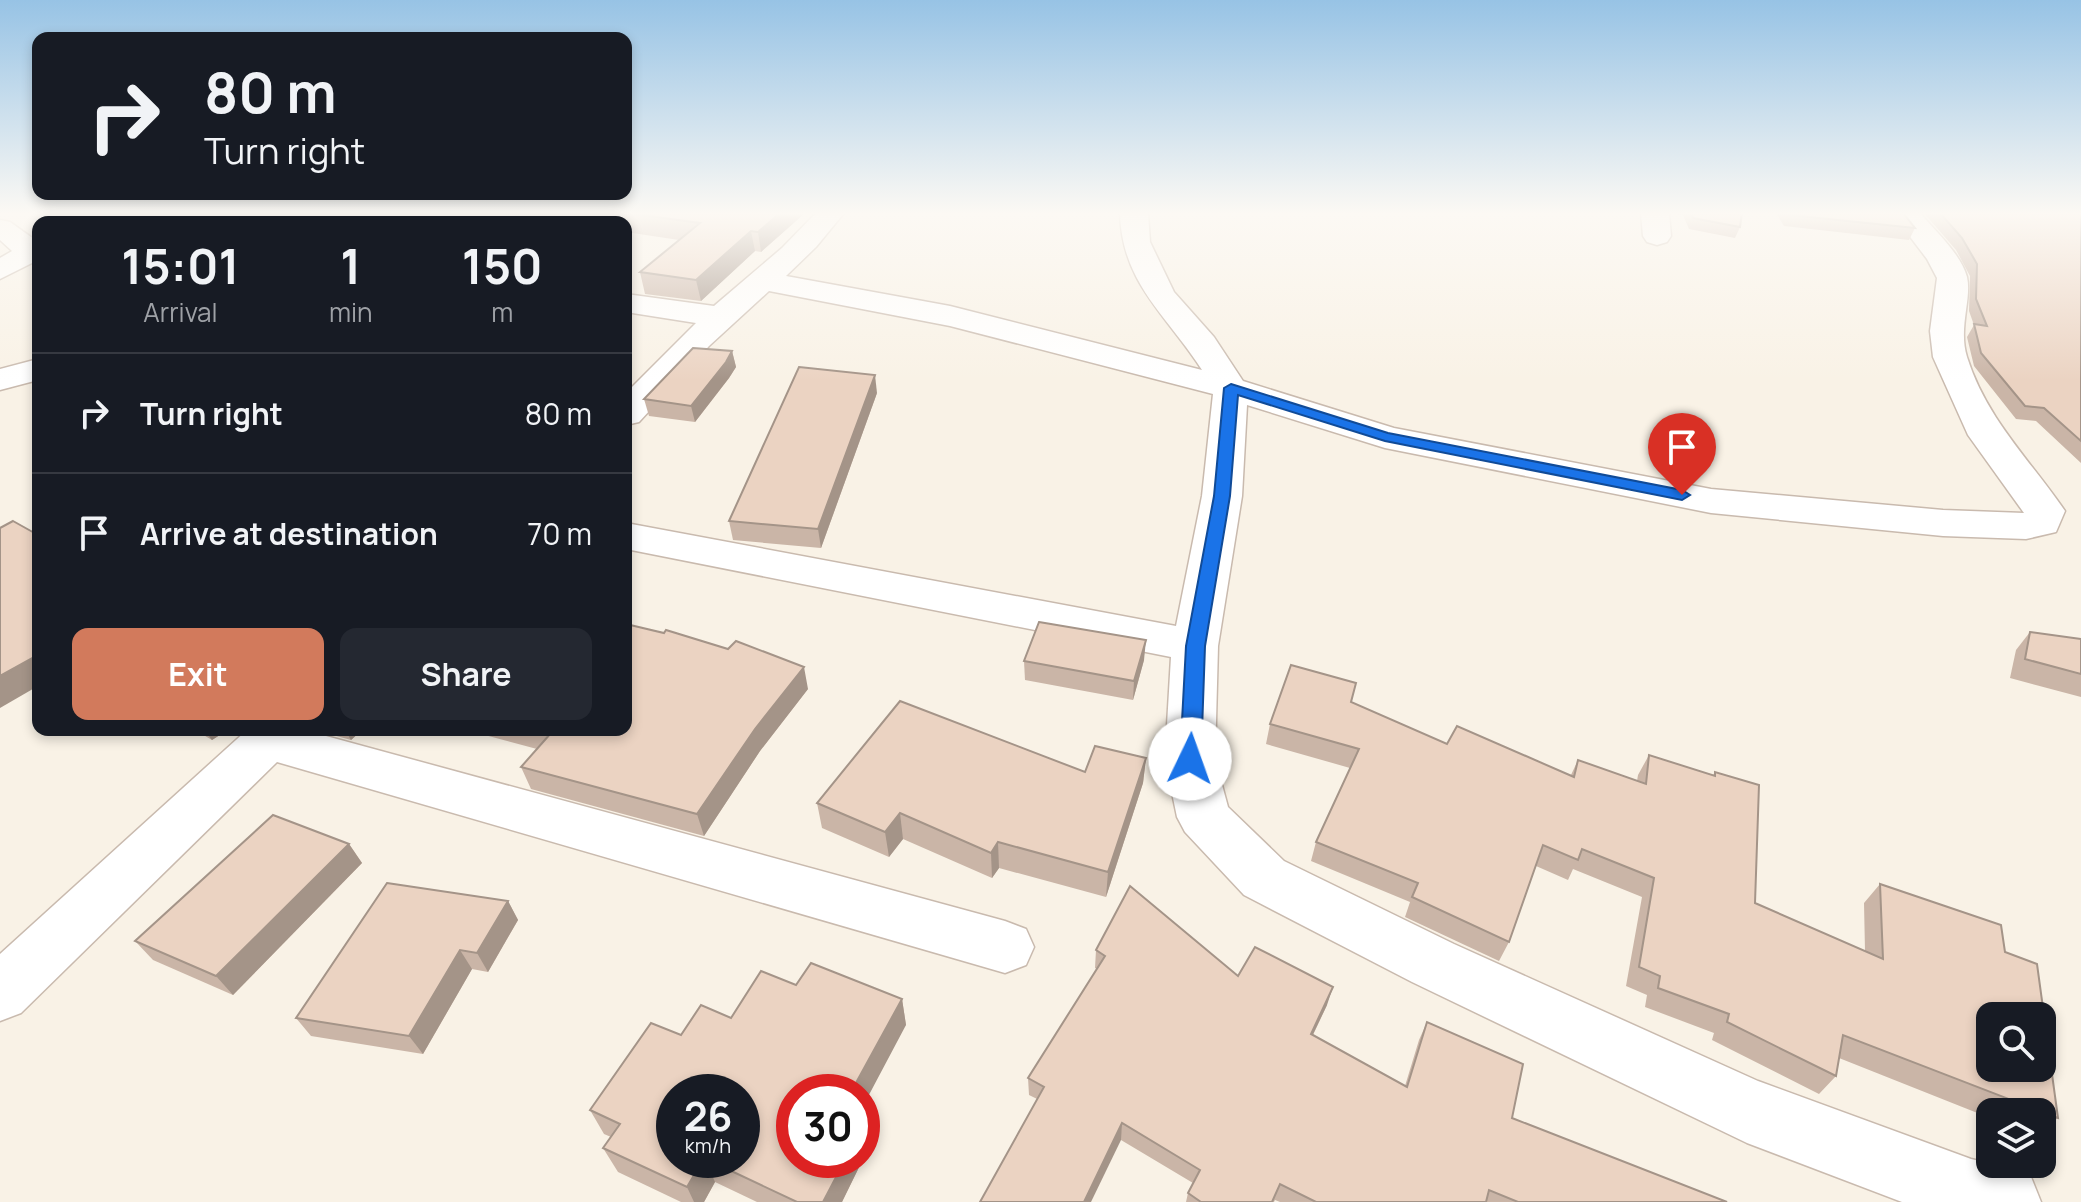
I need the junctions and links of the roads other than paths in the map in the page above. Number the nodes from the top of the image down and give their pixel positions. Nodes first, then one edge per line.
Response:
1 (777, 269) edge
2 (1148, 269) edge
3 (1947, 269) edge
4 (765, 281) junction
5 (632, 304) edge
6 (721, 317) junction
7 (32, 371) edge
8 (0, 380) edge
9 (1231, 388) junction
10 (632, 408) edge
11 (632, 537) edge
12 (1195, 646) junction
13 (272, 736) edge
14 (276, 736) edge
15 (1005, 947) dead end
16 (0, 993) edge
17 (2006, 1202) edge

1 - 4 street
2 - 9 street
3 - 9 street
4 - 6 street
4 - 9 street
5 - 6 street
6 - 10 street
7 - 8 street
9 - 12 street
11 - 12 street
12 - 17 street
13 - 16 street
14 - 15 street

